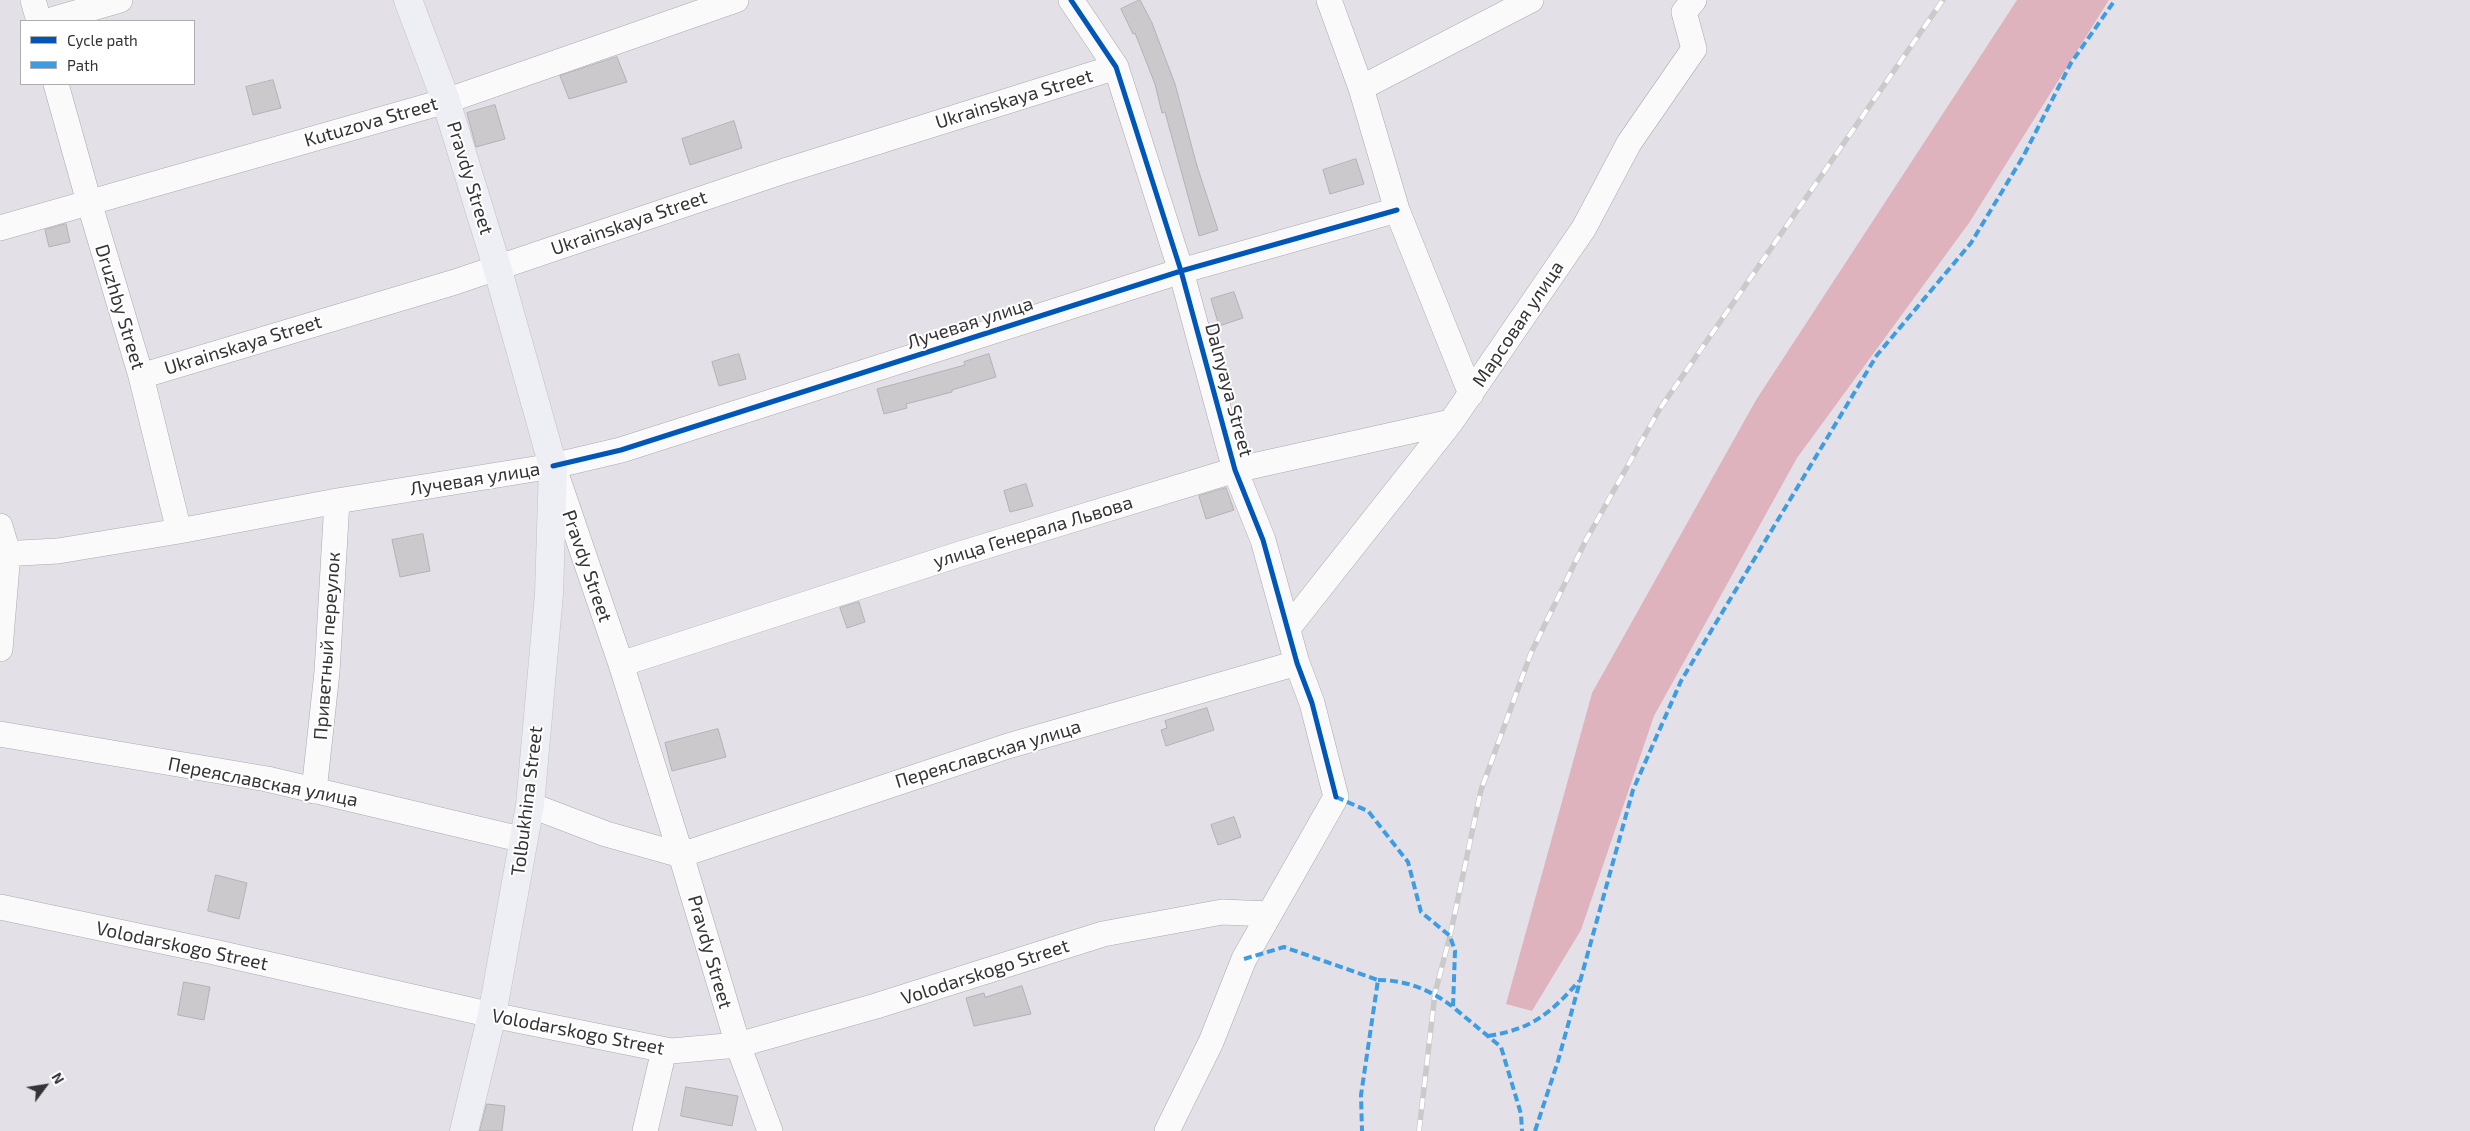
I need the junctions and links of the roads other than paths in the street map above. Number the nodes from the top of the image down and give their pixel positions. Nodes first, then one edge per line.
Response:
1 (33, 0) edge
2 (120, 0) edge
3 (408, 0) edge
4 (736, 0) edge
5 (1071, 0) edge
6 (1329, 0) edge
7 (1531, 0) edge
8 (1684, 4) edge
9 (39, 20) edge
10 (51, 20) edge
11 (1116, 67) junction
12 (56, 85) edge
13 (1360, 88) junction
14 (446, 101) junction
15 (89, 202) junction
16 (1397, 210) junction
17 (0, 228) edge
18 (497, 267) junction
19 (1181, 272) junction
20 (141, 376) junction
21 (1471, 394) junction
22 (1451, 422) junction
23 (553, 466) junction
24 (1235, 470) junction
25 (337, 501) junction
26 (0, 526) edge
27 (180, 531) junction
28 (4, 553) edge
29 (1289, 627) junction
30 (0, 649) edge
31 (1297, 663) junction
32 (620, 664) junction
33 (0, 734) edge
34 (314, 791) junction
35 (530, 805) junction
36 (524, 840) junction
37 (682, 855) junction
38 (0, 907) edge
39 (1269, 914) junction
40 (492, 1015) junction
41 (738, 1045) junction
42 (664, 1050) junction
43 (1164, 1129) edge
44 (464, 1131) edge
45 (645, 1131) edge
46 (770, 1131) edge

1 - 9 street
2 - 10 street
3 - 14 main road, Pravdy Street
4 - 14 street, Kutuzova Street
5 - 11 street, Dalnyaya Street
6 - 13 street
7 - 13 street
8 - 21 street, Марсовая улица
11 - 18 street, Ukrainskaya Street
11 - 19 street, Dalnyaya Street
12 - 15 street, Druzhby Street
13 - 16 street
14 - 15 street, Kutuzova Street
14 - 18 main road, Pravdy Street
15 - 17 street, Kutuzova Street
15 - 20 street, Druzhby Street
16 - 19 street, Лучевая улица
16 - 21 street
18 - 20 street, Ukrainskaya Street
18 - 23 main road, Pravdy Street
19 - 23 street, Лучевая улица
19 - 24 street, Dalnyaya Street
20 - 27 street, Druzhby Street
21 - 22 street, Марсовая улица
22 - 24 street, улица Генерала Львова
22 - 29 street, Марсовая улица
23 - 25 street, Лучевая улица
23 - 32 street, Pravdy Street
23 - 35 main road, Tolbukhina Street
24 - 29 street, Dalnyaya Street
24 - 32 street, улица Генерала Львова
25 - 27 street, Лучевая улица
25 - 34 street, Приветный переулок
26 - 28 street
27 - 28 street, Лучевая улица
28 - 30 street
29 - 31 street, Dalnyaya Street
31 - 37 street, Переяславская улица
31 - 39 street, Dalnyaya Street
32 - 37 street, Pravdy Street
33 - 34 street, Переяславская улица
34 - 36 street, Переяславская улица
35 - 36 main road, Tolbukhina Street
35 - 37 street
36 - 40 main road, Tolbukhina Street
37 - 41 street, Pravdy Street
38 - 40 street, Volodarskogo Street
39 - 41 street, Volodarskogo Street
39 - 43 street
40 - 42 street, Volodarskogo Street
40 - 44 main road, Tolbukhina Street
41 - 42 street, Volodarskogo Street
41 - 46 street, Pravdy Street
42 - 45 street

